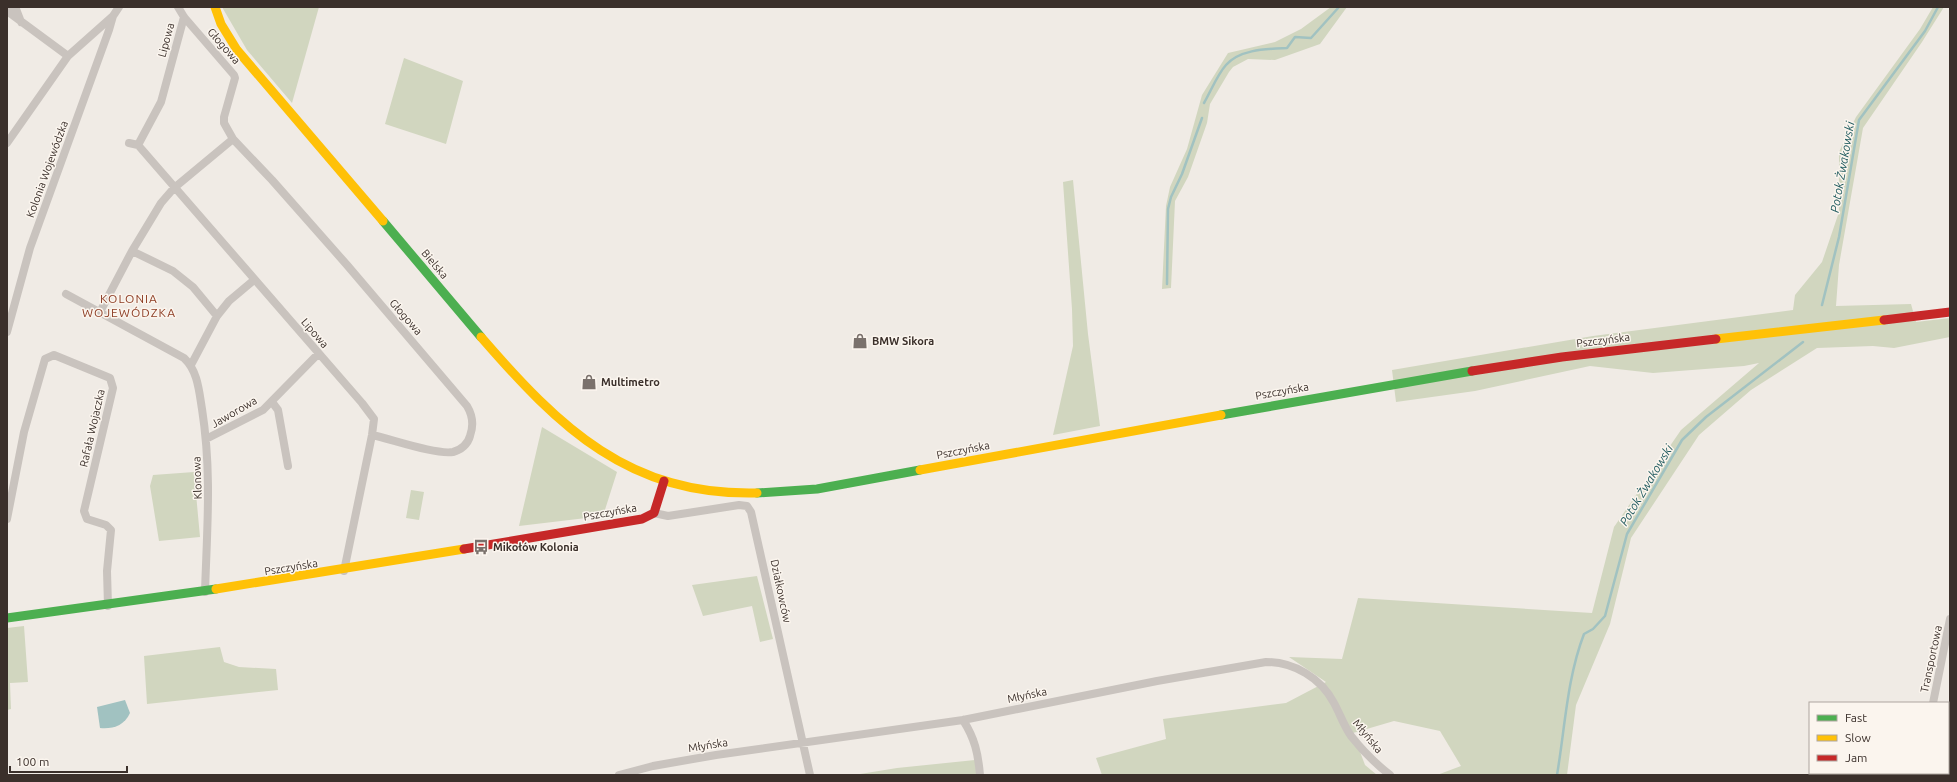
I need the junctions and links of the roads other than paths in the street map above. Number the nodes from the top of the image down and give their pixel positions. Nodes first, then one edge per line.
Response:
1 (13, 7) edge
2 (119, 7) edge
3 (178, 7) edge
4 (207, 7) edge
5 (215, 7) edge
6 (7, 11) edge
7 (112, 16) junction
8 (184, 17) junction
9 (22, 23) junction
10 (221, 24) junction
11 (68, 56) junction
12 (233, 139) junction
13 (7, 143) edge
14 (129, 143) dead end
15 (138, 145) junction
16 (174, 188) junction
17 (132, 250) junction
18 (254, 280) junction
19 (66, 294) dead end
20 (100, 312) junction
21 (1950, 312) edge
22 (217, 316) junction
23 (7, 332) edge
24 (318, 354) junction
25 (191, 365) junction
26 (272, 402) junction
27 (372, 435) junction
28 (206, 439) junction
29 (288, 466) dead end
30 (664, 481) junction
31 (654, 513) junction
32 (7, 519) edge
33 (344, 570) junction
34 (205, 592) junction
35 (108, 606) junction
36 (7, 618) edge
37 (1950, 619) edge
38 (1933, 702) edge
39 (963, 720) junction
40 (803, 742) junction
41 (618, 775) edge
42 (810, 775) edge
43 (980, 775) edge
44 (1390, 775) edge

1 - 9 street
2 - 7 street
3 - 8 street, Lipowa
4 - 10 main road, Bielska
5 - 10 main road, Bielska
6 - 9 street
7 - 11 street
7 - 23 street, Kolonia Wojewódzka
8 - 12 street, Głogowa
8 - 15 street, Lipowa
9 - 11 street
10 - 30 main road, Bielska
11 - 13 street
12 - 16 street
12 - 27 street, Głogowa
14 - 15 street
15 - 16 street, Lipowa
16 - 17 street
16 - 18 street, Lipowa
17 - 20 street
17 - 22 street
18 - 22 street
18 - 24 street, Lipowa
19 - 20 street
20 - 25 street
21 - 30 main road, Pszczyńska
22 - 25 street
24 - 26 street, Jaworowa
24 - 27 street, Lipowa
25 - 28 street, Klonowa
26 - 28 street, Jaworowa
26 - 29 street, Jaworowa
27 - 33 street, Lipowa
28 - 34 street, Klonowa
30 - 31 main road, Pszczyńska
31 - 33 main road, Pszczyńska
31 - 40 street, Działkowców
32 - 35 street, Rafała Wojaczka
33 - 34 main road, Pszczyńska
34 - 35 main road, Pszczyńska
35 - 36 main road, Pszczyńska
37 - 38 street, Transportowa
39 - 40 street, Młyńska
39 - 43 street
39 - 44 street, Młyńska
40 - 41 street, Młyńska
40 - 42 street, Działkowców

